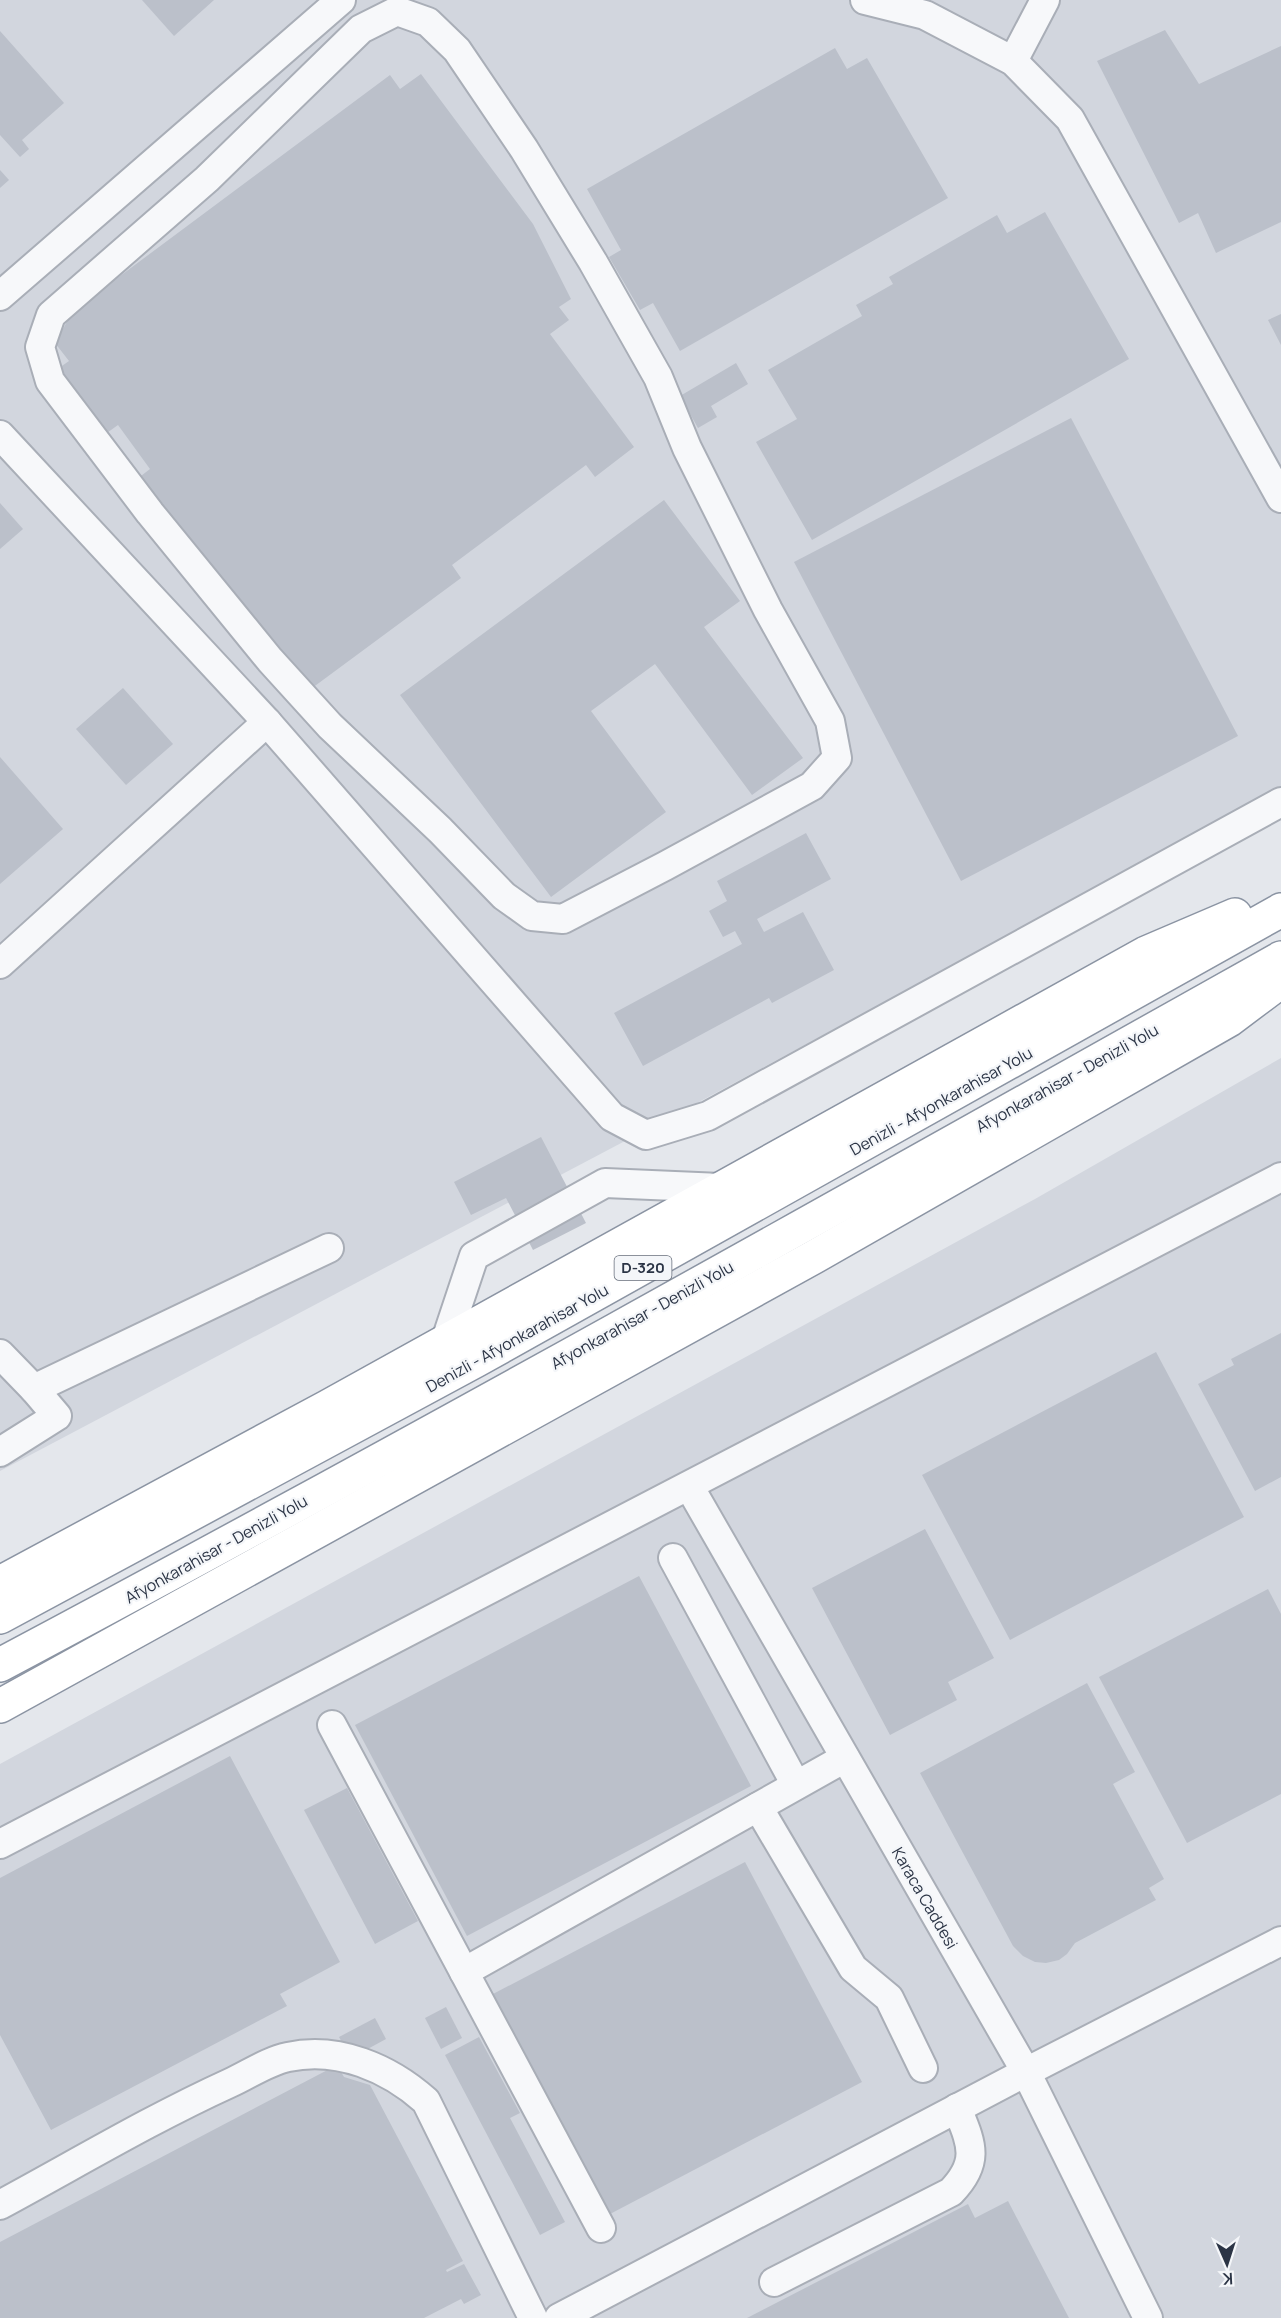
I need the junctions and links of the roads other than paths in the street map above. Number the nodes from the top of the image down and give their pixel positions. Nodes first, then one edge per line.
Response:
1 (341, 0) edge
2 (865, 0) edge
3 (1045, 0) edge
4 (1013, 61) junction
5 (0, 296) edge
6 (0, 435) edge
7 (1281, 498) edge
8 (267, 722) junction
9 (343, 739) junction
10 (308, 769) junction
11 (1281, 801) edge
12 (1281, 896) edge
13 (1281, 910) edge
14 (1281, 958) edge
15 (0, 964) edge
16 (1281, 981) edge
17 (1281, 1177) edge
18 (721, 1188) junction
19 (329, 1248) dead end
20 (446, 1340) junction
21 (0, 1354) edge
22 (34, 1389) junction
23 (0, 1452) edge
24 (689, 1486) junction
25 (673, 1558) dead end
26 (0, 1583) edge
27 (0, 1617) edge
28 (0, 1665) edge
29 (0, 1706) edge
30 (332, 1725) dead end
31 (845, 1758) junction
32 (796, 1785) junction
33 (758, 1807) junction
34 (0, 1844) edge
35 (1281, 1941) edge
36 (464, 1972) junction
37 (923, 2067) dead end
38 (1026, 2072) junction
39 (957, 2108) junction
40 (0, 2205) edge
41 (601, 2229) dead end
42 (774, 2282) dead end
43 (533, 2318) edge
44 (559, 2318) edge
45 (1148, 2318) edge

1 - 5 street
2 - 4 street
3 - 4 street
4 - 7 street
6 - 8 street
8 - 10 street
8 - 15 street
9 - 9 street
9 - 10 street
10 - 11 street
12 - 18 highway
13 - 27 highway, Denizli - Afyonkarahisar Yolu / D-320
14 - 28 highway, Afyonkarahisar - Denizli Yolu / D-320
16 - 29 highway
17 - 24 street
18 - 20 highway
18 - 20 street
19 - 22 street
20 - 26 highway
21 - 22 street
22 - 23 street
24 - 31 street, Karaca Caddesi
24 - 34 street
25 - 32 street
30 - 36 street
31 - 32 street
31 - 38 street, Karaca Caddesi
32 - 33 street
33 - 36 street
33 - 37 street
35 - 38 street
36 - 41 street
38 - 39 street
38 - 45 street, Karaca Caddesi
39 - 42 street
39 - 44 street
40 - 43 street

